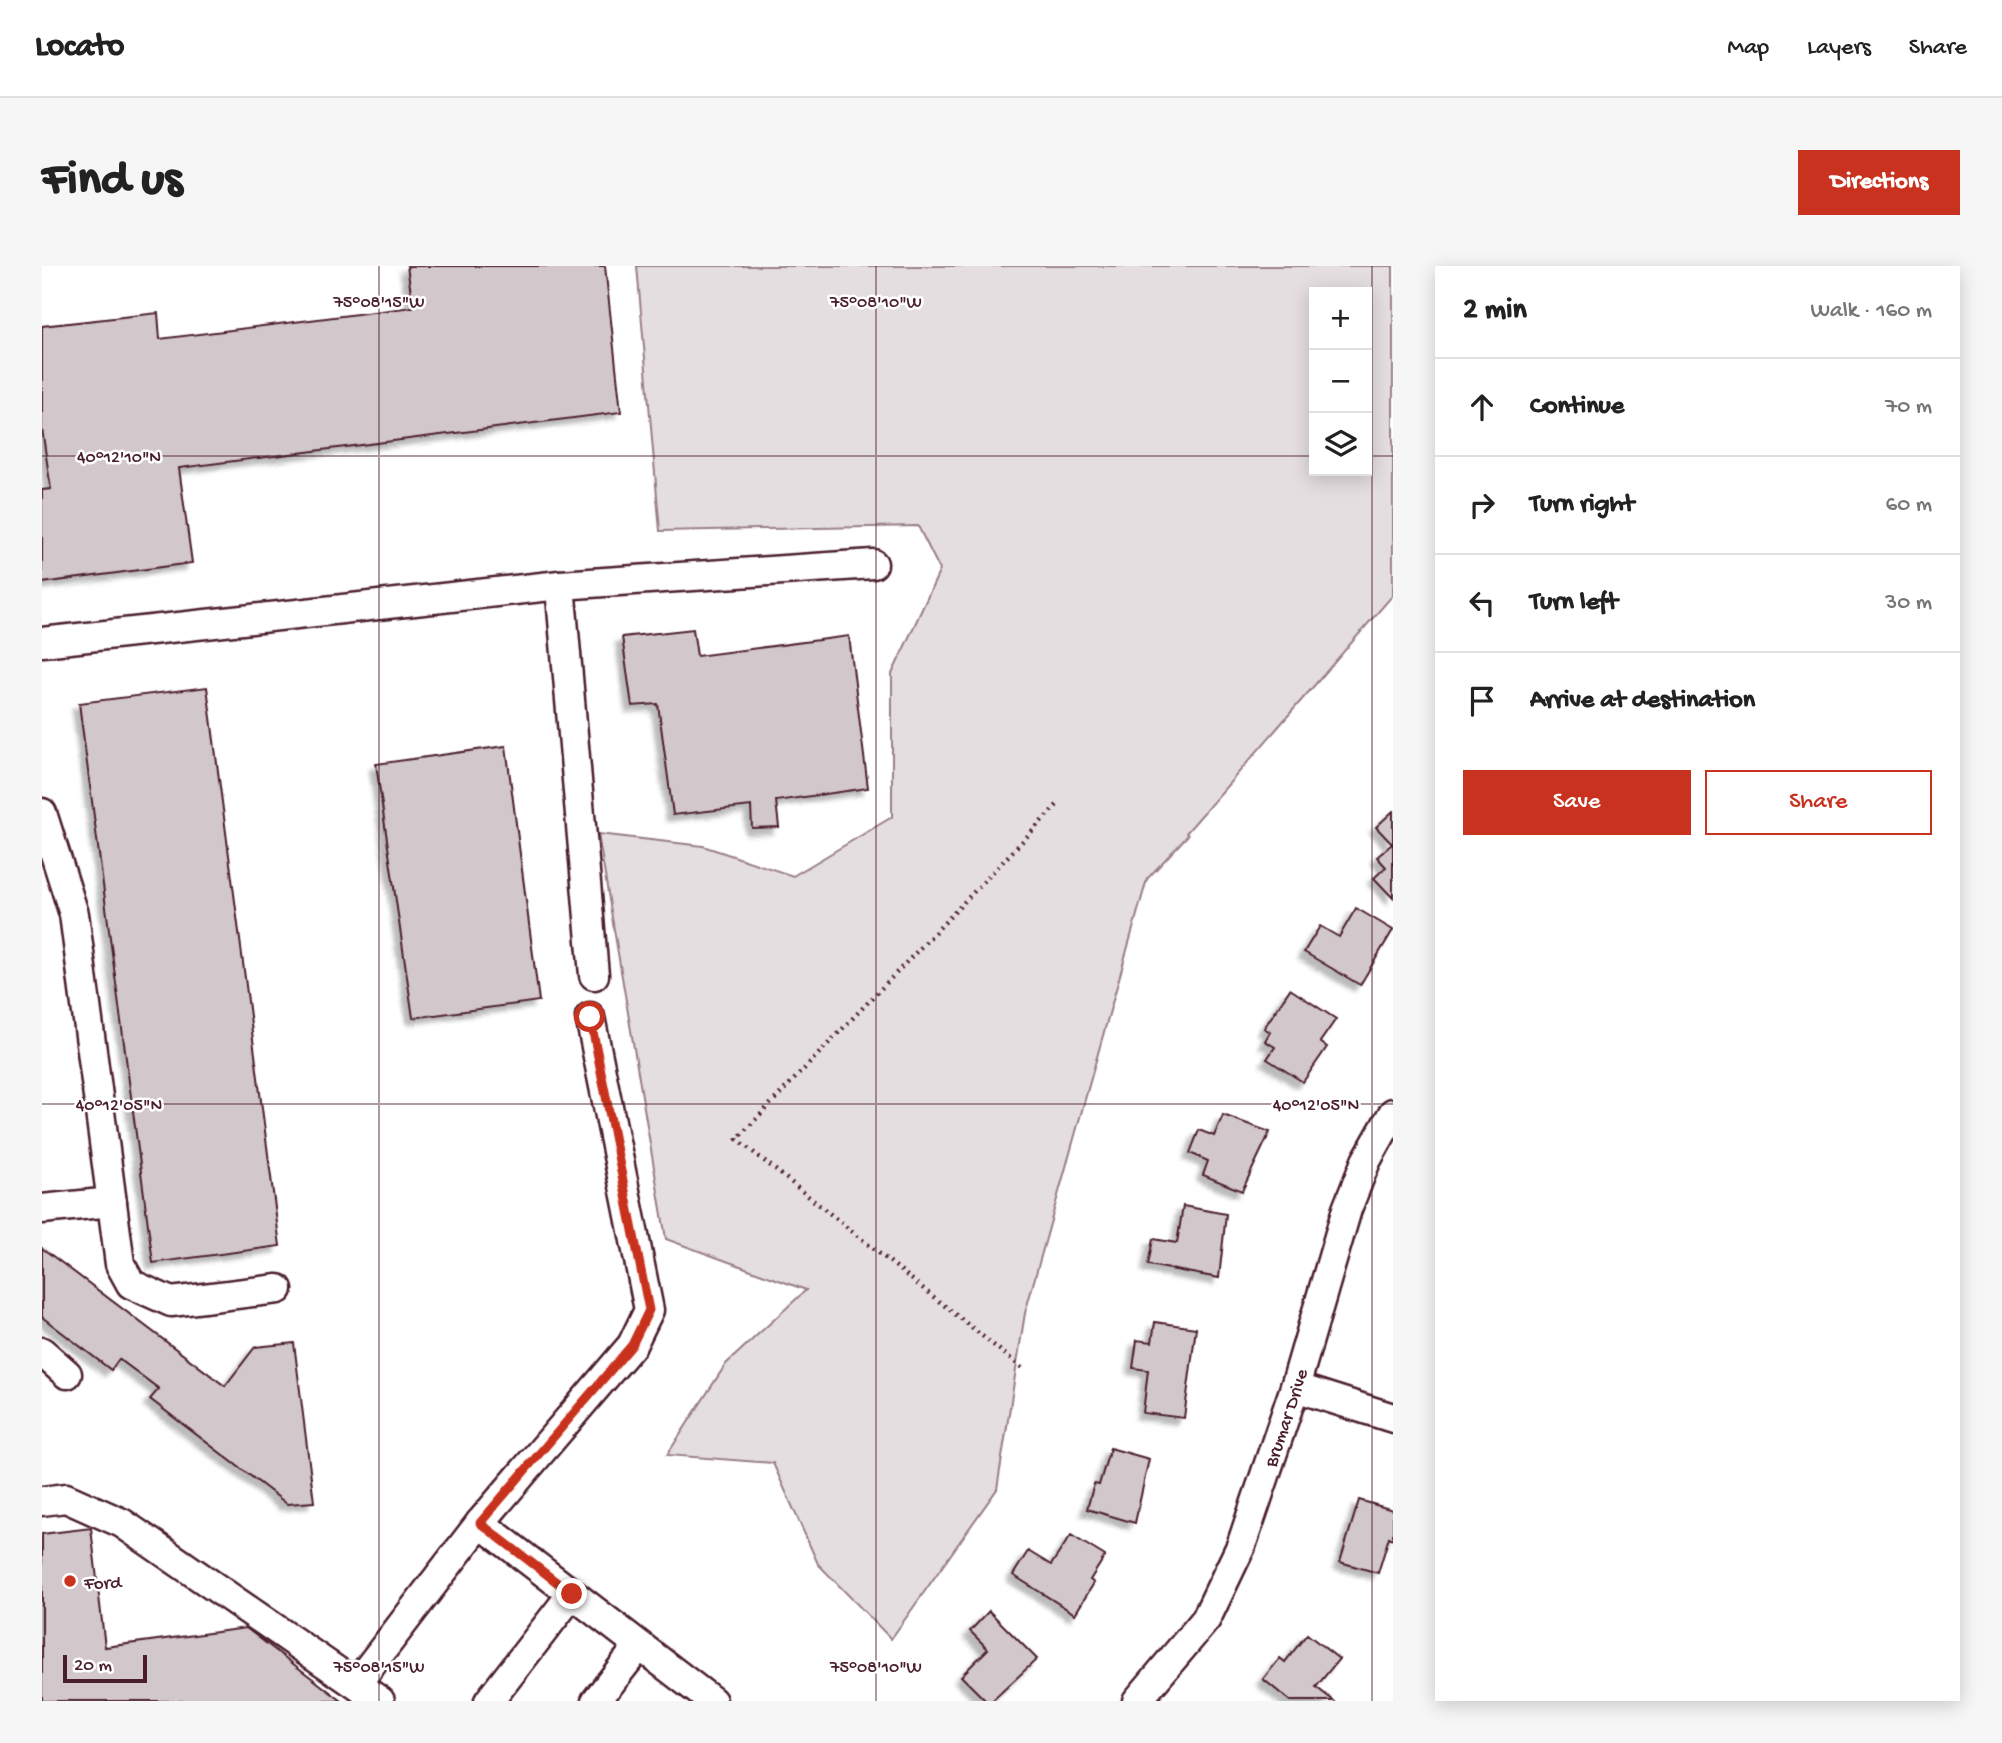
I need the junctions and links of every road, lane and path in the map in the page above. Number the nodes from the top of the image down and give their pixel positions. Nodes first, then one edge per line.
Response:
1 (873, 564) dead end
2 (560, 585) junction
3 (42, 642) edge
4 (1058, 804) dead end
5 (42, 813) edge
6 (594, 975) dead end
7 (590, 1017) dead end
8 (1393, 1113) edge
9 (112, 1202) junction
10 (42, 1209) edge
11 (278, 1289) dead end
12 (42, 1352) edge
13 (1022, 1368) dead end
14 (67, 1374) dead end
15 (1294, 1387) junction
16 (1393, 1418) edge
17 (42, 1501) edge
18 (480, 1523) junction
19 (572, 1594) junction
20 (639, 1646) junction
21 (357, 1682) junction
22 (698, 1697) edge
23 (380, 1701) edge
24 (489, 1701) edge
25 (596, 1701) edge
26 (1137, 1701) edge

1 - 2 street
2 - 3 street
2 - 6 street
4 - 13 path
5 - 9 street
7 - 18 street
8 - 15 street, Brumar Drive
9 - 10 street
9 - 11 street
12 - 14 street
15 - 16 street
15 - 26 street, Brumar Drive
17 - 21 street
18 - 19 street
18 - 21 street
19 - 20 street
19 - 24 street
20 - 22 street
20 - 25 street
21 - 23 street

